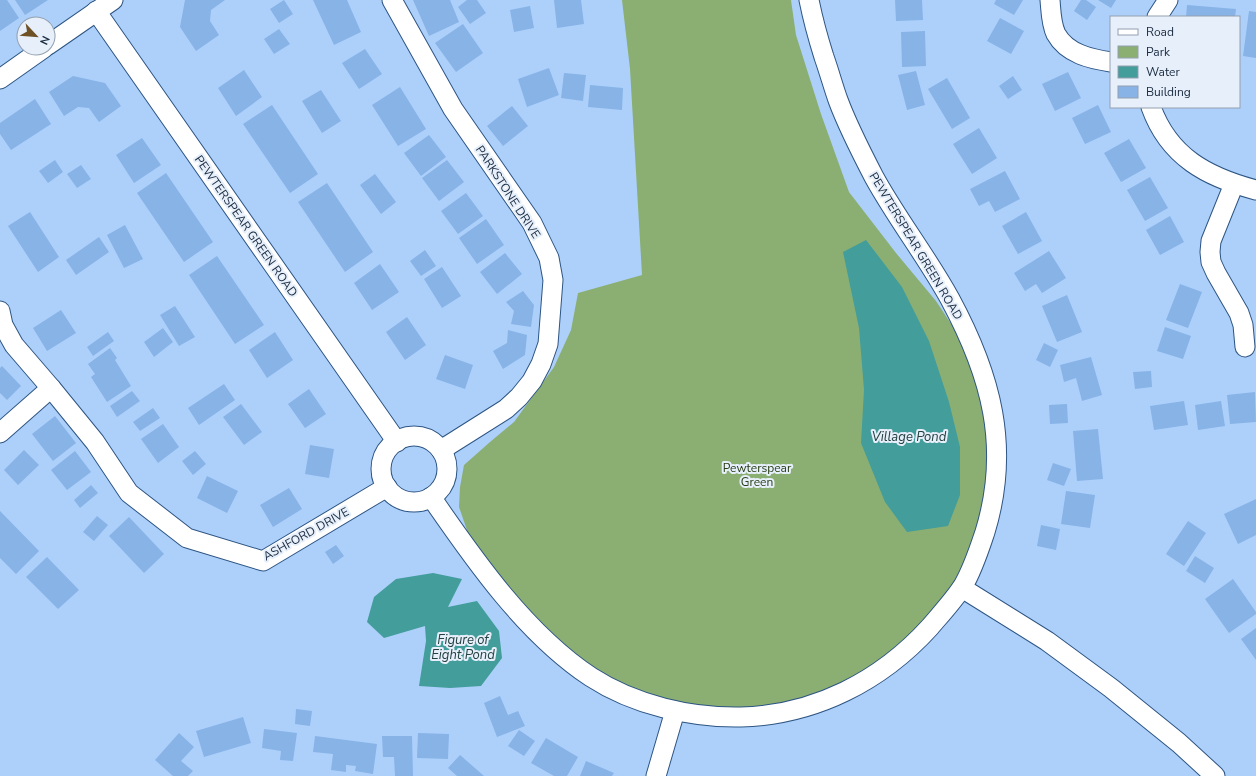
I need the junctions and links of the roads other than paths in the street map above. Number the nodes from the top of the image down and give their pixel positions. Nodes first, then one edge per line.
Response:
1 (113, 0) edge
2 (392, 0) edge
3 (809, 0) edge
4 (1050, 0) edge
5 (1168, 0) edge
6 (96, 11) junction
7 (1158, 16) edge
8 (56, 39) edge
9 (33, 56) edge
10 (1110, 62) edge
11 (0, 79) edge
12 (1151, 108) edge
13 (1234, 184) junction
14 (1256, 190) edge
15 (0, 311) edge
16 (1243, 348) edge
17 (51, 388) junction
18 (0, 433) edge
19 (397, 442) junction
20 (441, 450) junction
21 (387, 487) junction
22 (431, 497) junction
23 (962, 588) junction
24 (675, 711) junction
25 (656, 776) edge
26 (1215, 776) edge

1 - 6 street
2 - 20 street, PARKSTONE DRIVE
3 - 23 street, PEWTERSPEAR GREEN ROAD
4 - 10 street
5 - 7 street
6 - 8 street
6 - 19 street, PEWTERSPEAR GREEN ROAD
9 - 11 street
12 - 13 street
13 - 14 street
13 - 16 street
15 - 17 street, ASHFORD DRIVE
17 - 18 street
17 - 21 street, ASHFORD DRIVE
19 - 20 street
19 - 21 street
20 - 22 street
21 - 22 street
22 - 24 street, PEWTERSPEAR GREEN ROAD
23 - 24 street, PEWTERSPEAR GREEN ROAD
23 - 26 street
24 - 25 street

